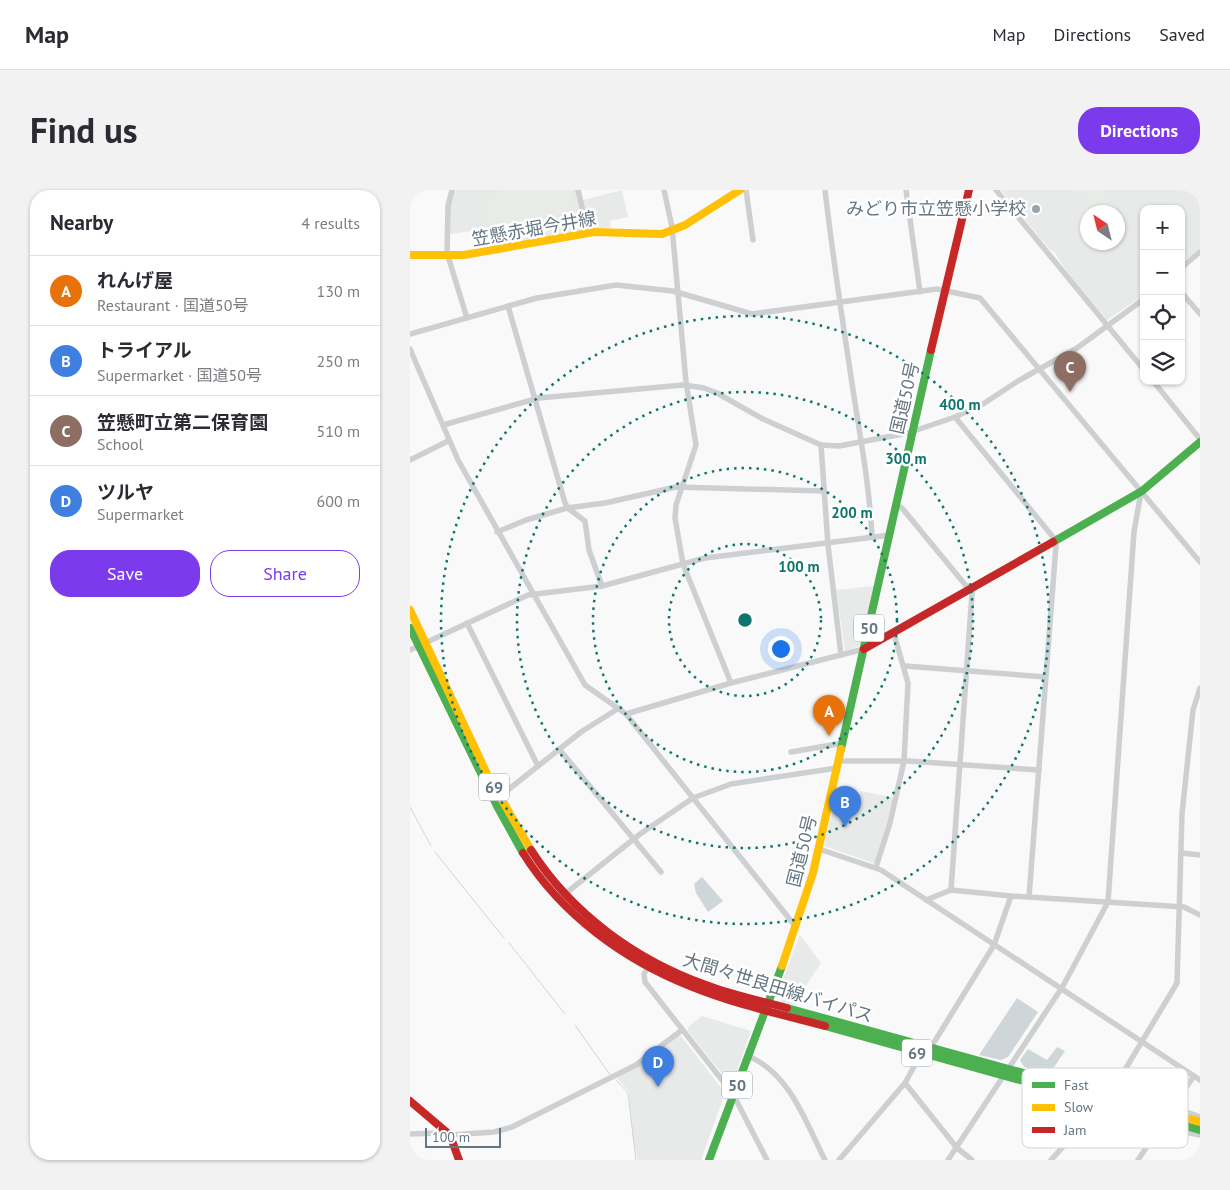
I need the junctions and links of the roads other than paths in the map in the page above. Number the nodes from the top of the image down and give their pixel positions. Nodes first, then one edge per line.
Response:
1 (452, 190) edge
2 (578, 190) edge
3 (664, 190) edge
4 (740, 190) edge
5 (746, 190) edge
6 (825, 190) edge
7 (906, 190) edge
8 (963, 190) edge
9 (969, 190) edge
10 (996, 190) edge
11 (672, 231) junction
12 (588, 232) junction
13 (753, 240) dead end
14 (954, 246) junction
15 (1200, 252) edge
16 (410, 255) edge
17 (448, 256) junction
18 (1185, 265) edge
19 (944, 290) junction
20 (677, 292) junction
21 (920, 292) junction
22 (1184, 295) edge
23 (841, 302) junction
24 (1140, 302) edge
25 (508, 306) junction
26 (1200, 314) edge
27 (467, 318) junction
28 (1108, 326) junction
29 (410, 334) edge
30 (410, 349) edge
31 (1140, 365) edge
32 (1040, 368) junction
33 (686, 385) junction
34 (1156, 385) edge
35 (535, 399) junction
36 (955, 417) junction
37 (443, 425) junction
38 (913, 432) junction
39 (448, 441) junction
40 (1200, 441) edge
41 (863, 442) junction
42 (821, 445) junction
43 (410, 460) edge
44 (682, 487) junction
45 (823, 491) junction
46 (1142, 491) junction
47 (896, 505) junction
48 (567, 508) junction
49 (497, 532) junction
50 (890, 535) junction
51 (872, 536) junction
52 (1055, 541) junction
53 (828, 542) junction
54 (1200, 562) edge
55 (683, 564) junction
56 (602, 586) junction
57 (970, 590) junction
58 (533, 594) junction
59 (410, 610) edge
60 (467, 623) junction
61 (410, 628) edge
62 (894, 634) junction
63 (422, 644) junction
64 (864, 649) junction
65 (410, 650) edge
66 (841, 655) junction
67 (905, 666) junction
68 (966, 670) junction
69 (1046, 677) junction
70 (731, 683) junction
71 (1200, 688) edge
72 (619, 708) junction
73 (626, 714) junction
74 (843, 743) junction
75 (559, 749) junction
76 (791, 752) dead end
77 (904, 761) junction
78 (961, 764) junction
79 (838, 765) junction
80 (538, 766) junction
81 (1039, 770) junction
82 (499, 797) junction
83 (693, 798) junction
84 (634, 840) junction
85 (820, 849) junction
86 (1181, 853) junction
87 (1200, 855) edge
88 (876, 867) junction
89 (661, 872) dead end
90 (951, 890) junction
91 (565, 894) junction
92 (1011, 896) junction
93 (1029, 897) junction
94 (926, 900) junction
95 (1108, 902) junction
96 (1180, 907) junction
97 (1200, 914) edge
98 (796, 927) junction
99 (994, 945) junction
100 (648, 967) junction
101 (1061, 989) junction
102 (766, 1007) junction
103 (682, 1030) junction
104 (1141, 1042) junction
105 (930, 1048) junction
106 (921, 1054) junction
107 (748, 1056) junction
108 (1126, 1068) edge
109 (1182, 1068) edge
110 (1006, 1072) junction
111 (1188, 1072) edge
112 (1022, 1075) edge
113 (1194, 1076) junction
114 (1022, 1079) edge
115 (1200, 1080) edge
116 (905, 1083) junction
117 (1188, 1085) edge
118 (733, 1094) junction
119 (410, 1102) edge
120 (447, 1133) junction
121 (410, 1134) edge
122 (957, 1148) junction
123 (1062, 1148) edge
124 (1146, 1148) edge
125 (459, 1160) edge
126 (709, 1160) edge
127 (767, 1160) edge
128 (824, 1160) edge
129 (839, 1160) edge
130 (948, 1160) edge
131 (972, 1160) edge
132 (1051, 1160) edge
133 (1138, 1160) edge

1 - 17 street
2 - 12 street
3 - 11 street
4 - 11 main road, 笠懸赤堀今井線
5 - 13 street
6 - 23 street
7 - 21 street
8 - 14 main road, 50
9 - 14 main road, 50
10 - 28 street
11 - 12 main road, 笠懸赤堀今井線
11 - 20 street
12 - 17 main road, 笠懸赤堀今井線
14 - 19 main road, 国道50号 / 50
15 - 18 street
16 - 17 main road, 笠懸赤堀今井線
17 - 27 street
19 - 21 street
19 - 32 street
19 - 38 main road, 国道50号 / 50
20 - 23 street
20 - 25 street
20 - 33 street
21 - 23 street
22 - 26 street
23 - 41 street
24 - 28 street
25 - 27 street
25 - 35 street
27 - 29 street
28 - 31 street
28 - 32 street
30 - 37 street
32 - 36 street
32 - 46 street
33 - 35 street
33 - 42 street
33 - 44 street
34 - 40 street
35 - 37 street
35 - 48 street
36 - 38 street
36 - 52 street
37 - 39 street
38 - 41 street
38 - 47 main road, 国道50号 / 50
39 - 43 street
39 - 49 street
40 - 46 main road
41 - 42 street
41 - 51 street
42 - 45 street
44 - 45 street
44 - 48 street
44 - 55 street
45 - 53 street
46 - 52 main road
46 - 54 street
46 - 95 street
47 - 50 main road, 国道50号 / 50
47 - 57 street
48 - 49 street
48 - 56 street
49 - 58 street
50 - 51 street
50 - 64 main road, 国道50号 / 50
51 - 53 street
52 - 57 main road
52 - 69 street
53 - 55 street
53 - 66 street
55 - 56 street
55 - 70 street
56 - 58 street
57 - 62 main road
57 - 68 street
58 - 60 street
58 - 72 street
59 - 63 main road, 大間々世良田線バイパス / 69
60 - 63 street
60 - 80 street
61 - 63 main road, 大間々世良田線バイパス / 69
62 - 64 main road
62 - 67 street
63 - 65 street
63 - 82 main road, 大間々世良田線バイパス / 69
63 - 100 main road, 大間々世良田線バイパス / 69
64 - 66 street
64 - 74 main road, 国道50号 / 50
66 - 70 street
67 - 68 street
67 - 77 street
68 - 69 street
68 - 78 street
69 - 81 street
70 - 73 street
71 - 86 street
72 - 73 street
72 - 75 street
73 - 83 street
74 - 76 street
74 - 79 main road, 国道50号 / 50
75 - 80 street
75 - 84 street
77 - 78 street
77 - 79 street
77 - 88 street
78 - 81 street
78 - 90 street
79 - 83 street
79 - 85 main road, 国道50号 / 50
80 - 82 street
81 - 93 street
82 - 91 main road, 大間々世良田線バイパス / 69
83 - 84 street
83 - 98 street
84 - 89 street
84 - 91 street
85 - 88 street
85 - 98 main road, 国道50号 / 50
86 - 87 street
86 - 96 street
88 - 94 street
90 - 92 street
90 - 94 street
91 - 102 main road, 大間々世良田線バイパス / 69
92 - 93 street
92 - 99 street
93 - 95 street
94 - 99 street
95 - 96 street
95 - 101 street
96 - 97 street
96 - 104 street
98 - 102 main road, 国道50号 / 50
99 - 101 street
99 - 105 street
100 - 102 main road, 大間々世良田線バイパス / 69
100 - 103 street
101 - 104 street
101 - 110 street
102 - 105 main road, 大間々世良田線バイパス / 69
102 - 106 main road, 大間々世良田線バイパス / 69
102 - 107 main road, 国道50号 / 50
103 - 118 street
103 - 120 street
104 - 108 street
104 - 109 street
105 - 110 main road, 大間々世良田線バイパス / 69
106 - 110 main road, 大間々世良田線バイパス / 69
106 - 116 street
107 - 118 main road, 国道50号 / 50
107 - 128 street
110 - 112 main road, 大間々世良田線バイパス / 69
110 - 114 main road, 大間々世良田線バイパス / 69
110 - 122 street
111 - 113 street
113 - 115 street
113 - 117 street
116 - 122 street
116 - 129 street
118 - 126 main road, 国道50号 / 50
118 - 127 street
119 - 120 main road
120 - 121 street
120 - 125 main road
122 - 130 street
122 - 131 street
123 - 132 street
124 - 133 street

